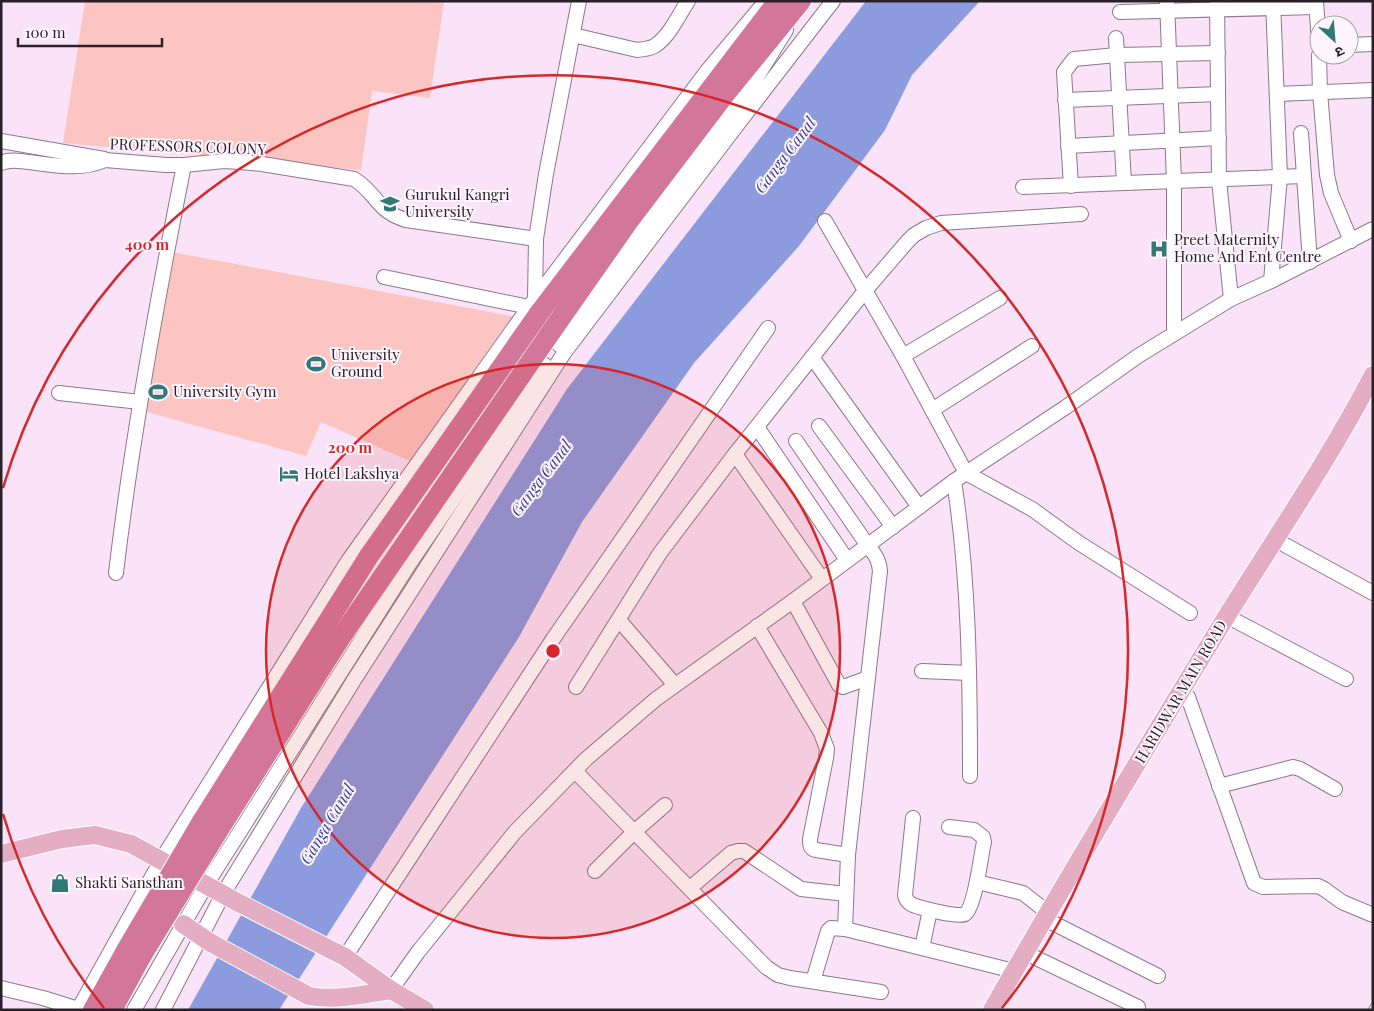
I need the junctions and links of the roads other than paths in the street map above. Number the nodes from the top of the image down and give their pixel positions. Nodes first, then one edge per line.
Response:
1 (579, 1) edge
2 (688, 1) edge
3 (766, 1) edge
4 (778, 1) edge
5 (833, 1) edge
6 (800, 2) edge
7 (1316, 4) edge
8 (1273, 5) edge
9 (1167, 6) edge
10 (1217, 6) edge
11 (1120, 12) dead end
12 (573, 35) junction
13 (1116, 38) dead end
14 (1373, 44) edge
15 (1359, 45) edge
16 (1218, 53) junction
17 (1169, 54) junction
18 (1117, 55) junction
19 (1320, 65) edge
20 (1373, 90) edge
21 (1320, 92) junction
22 (1218, 94) junction
23 (1276, 94) junction
24 (1171, 96) junction
25 (1119, 98) junction
26 (1066, 100) junction
27 (1301, 133) dead end
28 (1219, 138) junction
29 (1173, 140) junction
30 (1, 141) edge
31 (1122, 143) junction
32 (1068, 146) junction
33 (105, 160) junction
34 (1, 163) edge
35 (184, 165) junction
36 (1304, 176) junction
37 (1280, 177) junction
38 (1220, 180) junction
39 (1174, 181) junction
40 (1124, 184) junction
41 (1071, 186) junction
42 (1024, 187) dead end
43 (1081, 214) dead end
44 (825, 221) dead end
45 (1373, 229) edge
46 (536, 239) junction
47 (1351, 241) junction
48 (1310, 262) junction
49 (384, 277) dead end
50 (1271, 281) junction
51 (864, 292) junction
52 (1000, 298) dead end
53 (1231, 299) junction
54 (532, 303) junction
55 (768, 328) dead end
56 (1174, 333) junction
57 (1032, 346) dead end
58 (903, 356) junction
59 (812, 357) junction
60 (1373, 375) edge
61 (59, 393) dead end
62 (1373, 398) edge
63 (140, 402) junction
64 (932, 410) junction
65 (818, 426) dead end
66 (757, 427) junction
67 (796, 441) dead end
68 (735, 454) junction
69 (960, 477) junction
70 (920, 507) junction
71 (893, 527) junction
72 (1284, 545) junction
73 (868, 546) junction
74 (847, 560) junction
75 (116, 573) dead end
76 (822, 579) junction
77 (1373, 592) edge
78 (793, 601) junction
79 (1190, 613) dead end
80 (619, 620) junction
81 (1236, 622) junction
82 (757, 626) junction
83 (922, 671) dead end
84 (969, 673) junction
85 (868, 678) junction
86 (1346, 678) dead end
87 (675, 685) junction
88 (576, 686) dead end
89 (1188, 697) junction
90 (575, 771) junction
91 (970, 776) dead end
92 (1219, 786) junction
93 (1335, 789) dead end
94 (665, 805) dead end
95 (913, 818) dead end
96 (210, 827) junction
97 (949, 827) dead end
98 (635, 831) junction
99 (1, 854) edge
100 (848, 855) junction
101 (162, 860) junction
102 (595, 871) dead end
103 (977, 882) junction
104 (206, 885) junction
105 (690, 888) junction
106 (846, 894) junction
107 (230, 898) junction
108 (930, 910) junction
109 (1373, 916) edge
110 (1050, 918) junction
111 (183, 924) junction
112 (845, 929) junction
113 (206, 939) junction
114 (922, 948) junction
115 (135, 951) junction
116 (345, 956) junction
117 (1034, 957) junction
118 (1014, 970) junction
119 (1158, 976) dead end
120 (814, 981) junction
121 (1, 988) edge
122 (391, 990) junction
123 (881, 992) dead end
124 (1138, 1007) dead end
125 (78, 1009) edge
126 (422, 1009) edge
127 (93, 1010) edge
128 (112, 1010) edge
129 (134, 1010) edge
130 (162, 1010) edge
131 (992, 1010) edge
132 (1004, 1010) edge

1 - 12 street
2 - 12 street
3 - 54 street
4 - 96 highway
5 - 107 street
6 - 96 highway
6 - 104 street
7 - 8 street
8 - 10 street
8 - 23 street
9 - 10 street
9 - 11 street
9 - 17 street
10 - 16 street
12 - 46 street
13 - 18 street
14 - 15 street
16 - 17 street
16 - 22 street
17 - 18 street
17 - 24 street
18 - 25 street
18 - 26 street
19 - 21 street
20 - 21 street
21 - 23 street
21 - 47 street
22 - 24 street
22 - 28 street
23 - 37 street
24 - 25 street
24 - 29 street
25 - 26 street
25 - 31 street
26 - 32 street
27 - 36 street
28 - 29 street
28 - 38 street
29 - 31 street
29 - 39 street
30 - 33 street
31 - 32 street
31 - 40 street
32 - 41 street
33 - 34 street, PROFESSORS COLONY
33 - 35 street, PROFESSORS COLONY
35 - 46 street, PROFESSORS COLONY
35 - 63 street
36 - 37 street
36 - 48 street
37 - 38 street
37 - 50 street
38 - 39 street
38 - 53 street
39 - 40 street
39 - 56 street
40 - 41 street
41 - 42 street
43 - 51 street
44 - 51 street
45 - 47 street
46 - 54 street
47 - 48 street
48 - 50 street
49 - 54 street
50 - 53 street
51 - 58 street
51 - 59 street
52 - 58 street
53 - 56 street
54 - 101 street
55 - 116 street
56 - 69 street
57 - 64 street
58 - 64 street
59 - 66 street
59 - 70 street
60 - 110 main road, HARIDWAR MAIN ROAD
61 - 63 street
62 - 72 main road, HARIDWAR MAIN ROAD
63 - 75 street
64 - 69 street
65 - 71 street
66 - 68 street
66 - 74 street
67 - 73 street
68 - 76 street
68 - 80 street
69 - 70 street
69 - 79 street
69 - 84 street
70 - 71 street
71 - 73 street
72 - 77 street
72 - 81 main road, HARIDWAR MAIN ROAD
73 - 74 street
73 - 85 street
74 - 76 street
76 - 78 street
78 - 82 street
78 - 85 street
80 - 87 street
80 - 88 street
81 - 86 street
81 - 89 main road, HARIDWAR MAIN ROAD
82 - 87 street
82 - 100 street
83 - 84 street
84 - 91 street
85 - 100 street
87 - 90 street
89 - 92 street
89 - 110 main road, HARIDWAR MAIN ROAD
90 - 98 street
90 - 122 street
92 - 93 street
92 - 109 street
94 - 98 street
95 - 108 street
96 - 115 highway, bridge
97 - 103 street
98 - 102 street
98 - 105 street
99 - 101 main road
100 - 106 street
101 - 104 main road
101 - 125 street
103 - 108 street
103 - 110 street
104 - 107 main road
104 - 111 street
105 - 106 street
105 - 120 street
106 - 112 street
107 - 113 street
107 - 116 main road
108 - 114 street
110 - 117 main road, HARIDWAR MAIN ROAD
110 - 118 main road, HARIDWAR MAIN ROAD
110 - 119 street
111 - 113 main road
111 - 129 street
112 - 114 street
112 - 120 street
113 - 122 main road
113 - 130 street
114 - 118 street
115 - 127 highway
115 - 128 highway
116 - 122 main road
117 - 124 street
117 - 132 main road, HARIDWAR MAIN ROAD
118 - 131 main road, HARIDWAR MAIN ROAD
120 - 123 street
121 - 125 street
122 - 126 main road

